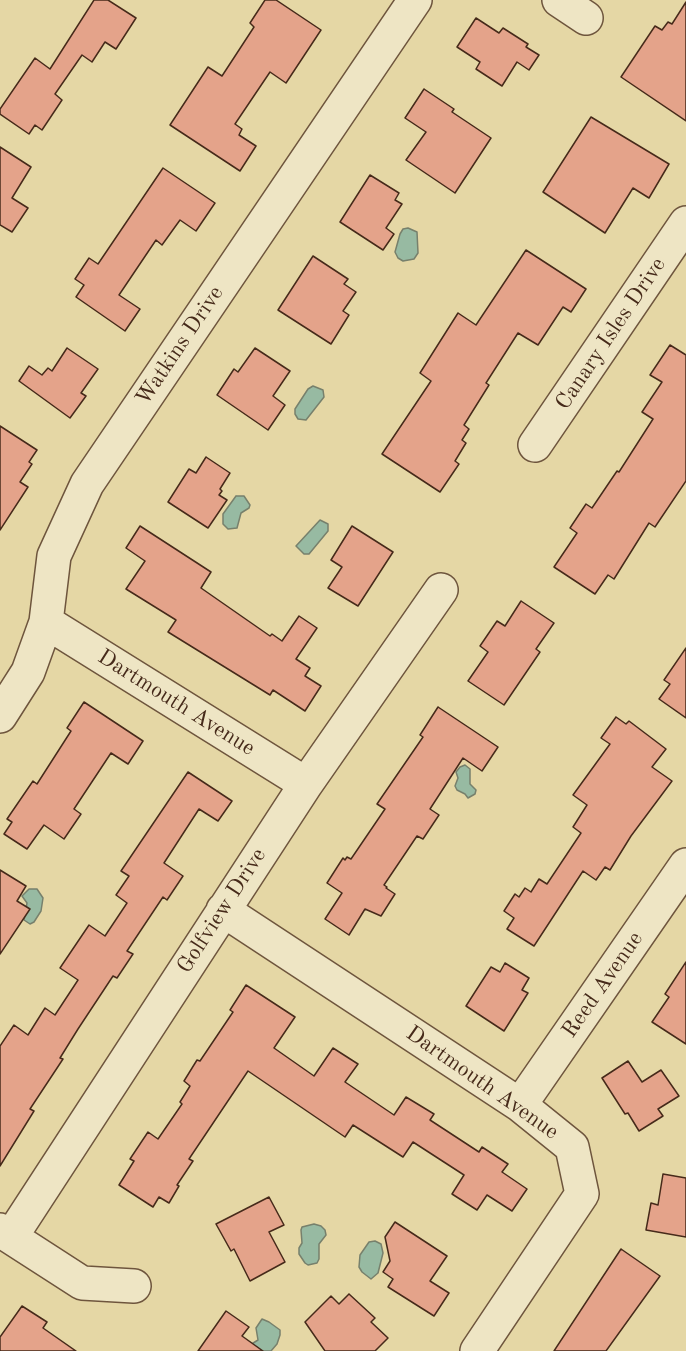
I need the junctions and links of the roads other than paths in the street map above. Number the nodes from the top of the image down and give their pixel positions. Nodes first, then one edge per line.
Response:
1 (415, 0) edge
2 (559, 0) edge
3 (586, 18) dead end
4 (686, 223) edge
5 (535, 445) dead end
6 (441, 590) dead end
7 (45, 622) junction
8 (0, 716) edge
9 (306, 784) junction
10 (686, 865) edge
11 (223, 910) junction
12 (520, 1105) junction
13 (5, 1233) edge
14 (134, 1286) dead end
15 (477, 1351) edge

1 - 7 street, Watkins Drive
2 - 3 street
4 - 5 street, Canary Isles Drive
6 - 9 street, Golfview Drive
7 - 8 street, Watkins Drive
7 - 9 street, Dartmouth Avenue
9 - 11 street, Golfview Drive
10 - 12 street, Reed Avenue
11 - 12 street, Dartmouth Avenue
11 - 13 street, Golfview Drive
12 - 15 street, Dartmouth Avenue
13 - 14 street

